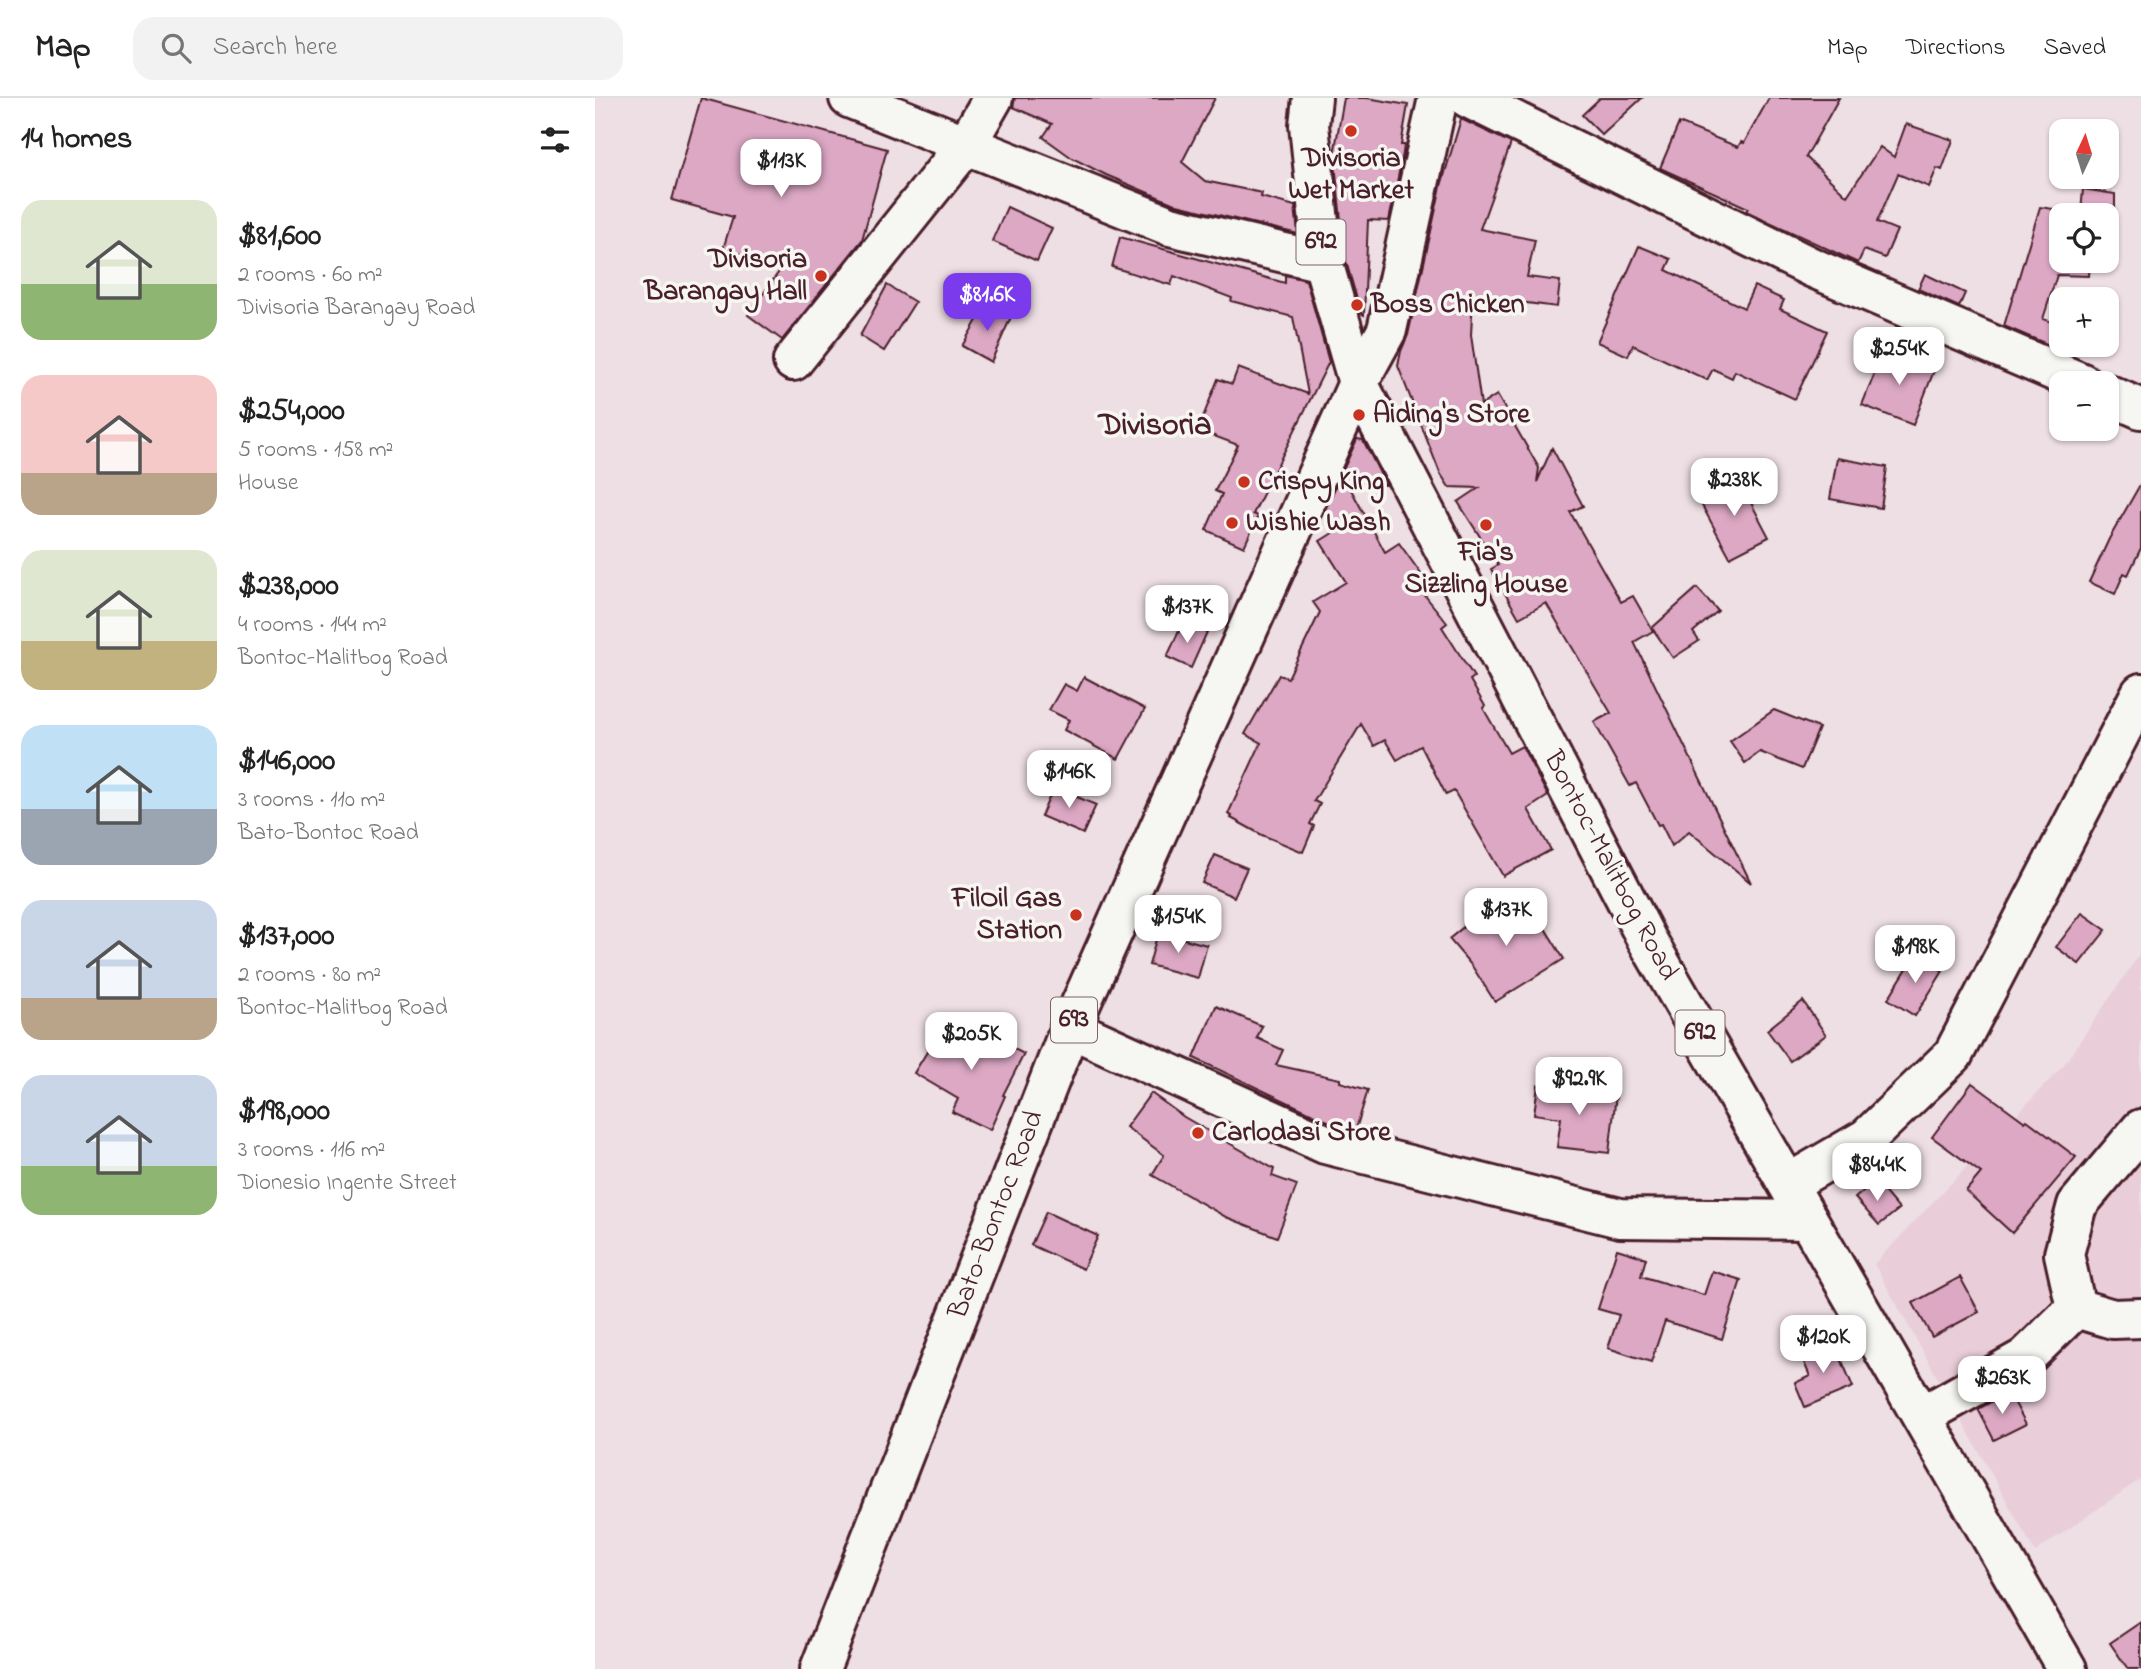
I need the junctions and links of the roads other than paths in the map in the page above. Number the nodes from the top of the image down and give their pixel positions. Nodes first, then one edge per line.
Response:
1 (849, 98) edge
2 (993, 98) edge
3 (1312, 98) edge
4 (1438, 98) edge
5 (1468, 98) edge
6 (966, 145) junction
7 (1323, 262) junction
8 (793, 361) dead end
9 (2053, 371) edge
10 (1358, 383) junction
11 (2119, 399) edge
12 (2141, 409) edge
13 (2141, 693) edge
14 (1070, 1028) junction
15 (2141, 1129) edge
16 (1788, 1184) junction
17 (1808, 1220) junction
18 (2076, 1308) junction
19 (2141, 1318) edge
20 (1922, 1416) junction
21 (820, 1669) edge
22 (2067, 1669) edge

1 - 6 street
2 - 6 street
3 - 7 street, 692
4 - 10 street, Bato-Bontoc Road
5 - 9 street
6 - 7 street
6 - 8 street
7 - 10 street, 692
10 - 14 street, Bato-Bontoc Road / 693
10 - 16 street, Bontoc-Malitbog Road / 692
11 - 12 street
13 - 16 street
14 - 17 street
14 - 21 street, Bato-Bontoc Road / 693
15 - 18 street
16 - 17 street, Bontoc-Malitbog Road / 692
17 - 20 street, Bontoc-Malitbog Road / 692
18 - 19 street
18 - 20 street
20 - 22 street, Bontoc-Malitbog Road / 692

